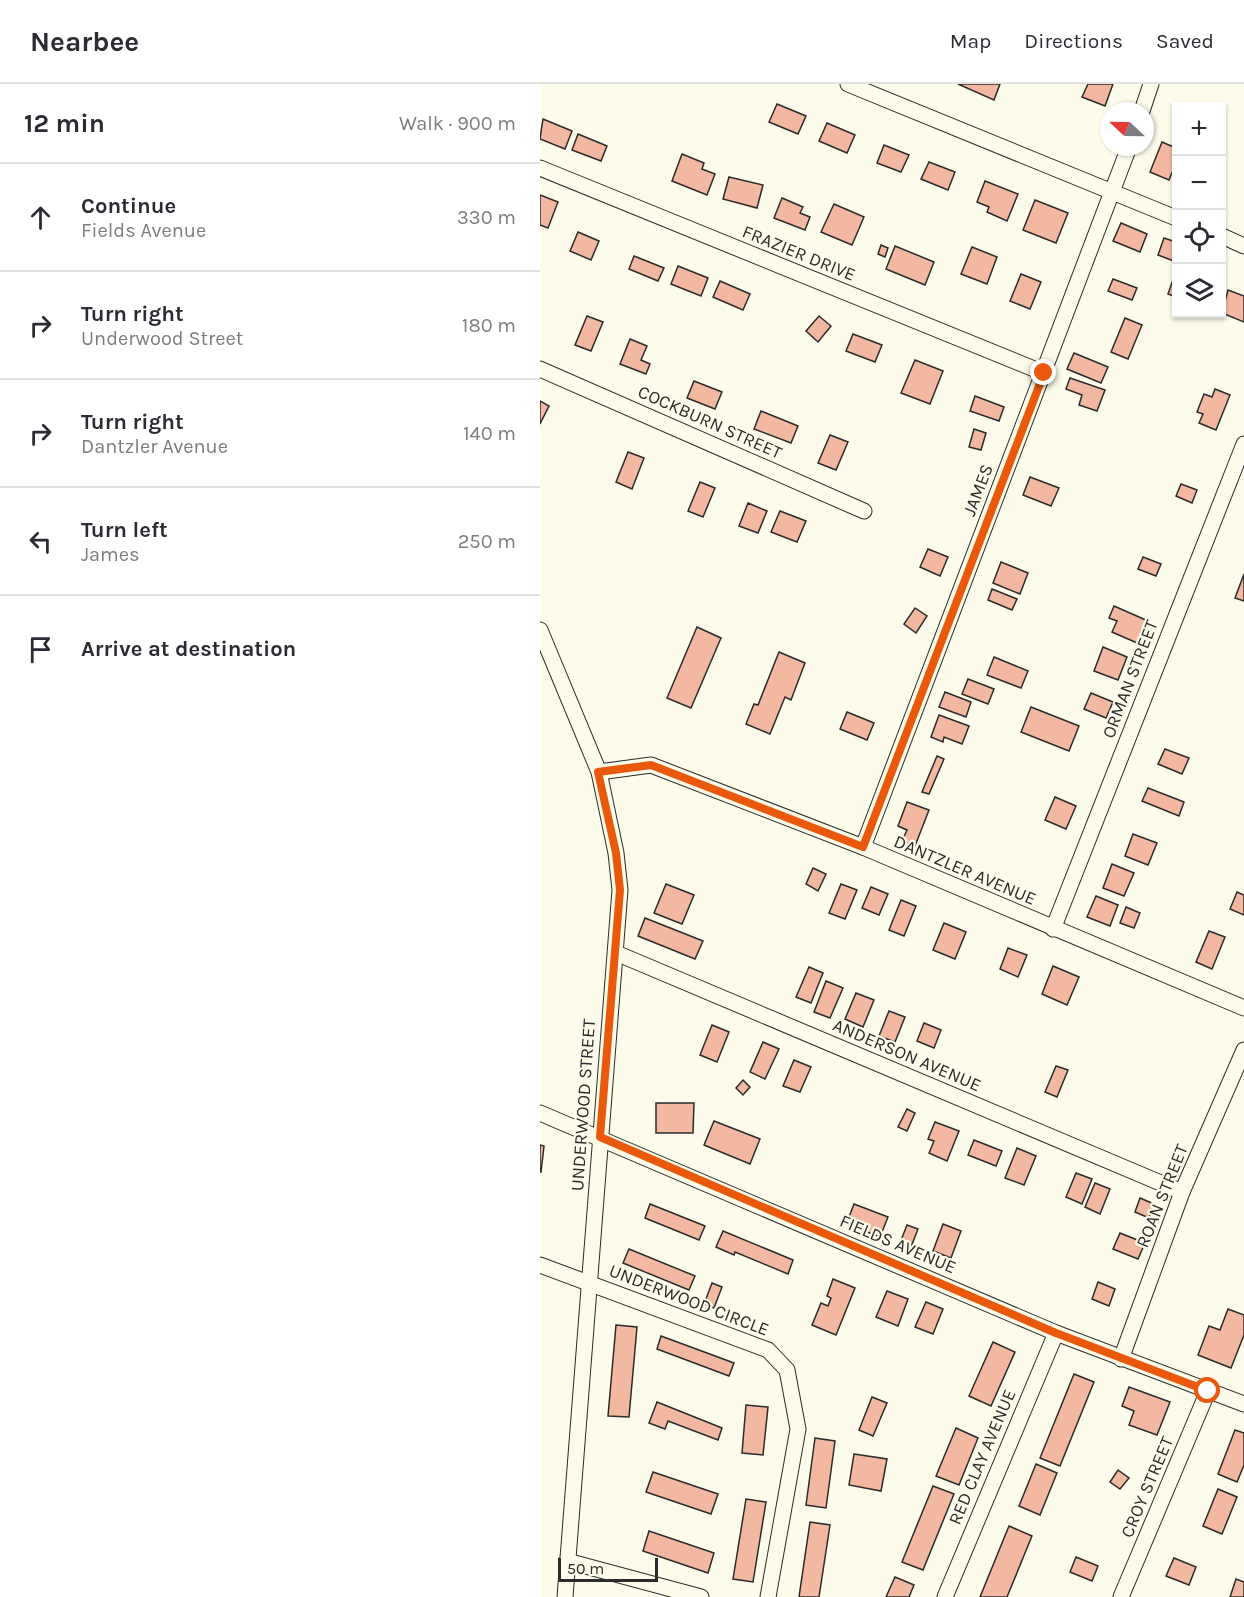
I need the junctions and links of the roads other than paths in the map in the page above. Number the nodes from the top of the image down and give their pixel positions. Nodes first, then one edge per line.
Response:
1 (848, 84) edge
2 (1151, 84) edge
3 (1145, 102) edge
4 (1126, 156) edge
5 (540, 168) edge
6 (1114, 191) junction
7 (1172, 216) edge
8 (1226, 238) edge
9 (1244, 246) edge
10 (540, 369) edge
11 (1044, 373) junction
12 (1244, 444) edge
13 (864, 511) dead end
14 (540, 630) edge
15 (598, 772) junction
16 (863, 847) junction
17 (1053, 929) junction
18 (616, 953) junction
19 (1244, 1008) edge
20 (1244, 1050) edge
21 (540, 1113) edge
22 (600, 1137) junction
23 (1182, 1192) junction
24 (540, 1265) edge
25 (591, 1283) junction
26 (1056, 1333) junction
27 (1121, 1359) junction
28 (1208, 1391) junction
29 (1244, 1404) edge
30 (567, 1561) junction
31 (565, 1597) edge
32 (701, 1597) edge
33 (768, 1597) edge
34 (945, 1597) edge
35 (1121, 1597) edge

1 - 6 street
2 - 3 street
4 - 6 street, JAMES
5 - 11 street, FRAZIER DRIVE
6 - 7 street
6 - 11 street, JAMES
8 - 9 street
10 - 13 street, COCKBURN STREET
11 - 16 street, JAMES
12 - 17 street, ORMAN STREET
14 - 15 street, UNDERWOOD STREET
15 - 16 street, DANTZLER AVENUE
15 - 18 street, UNDERWOOD STREET
16 - 17 street, DANTZLER AVENUE
17 - 19 street, DANTZLER AVENUE
18 - 22 street, UNDERWOOD STREET
18 - 23 street, ANDERSON AVENUE
20 - 23 street, ROAN STREET
21 - 22 street, FIELDS AVENUE
22 - 25 street, UNDERWOOD STREET
22 - 26 street, FIELDS AVENUE
23 - 27 street, ROAN STREET
24 - 25 street, UNDERWOOD CIRCLE
25 - 30 street, UNDERWOOD STREET
25 - 33 street, UNDERWOOD CIRCLE
26 - 27 street, FIELDS AVENUE
26 - 34 street, RED CLAY AVENUE
27 - 28 street, FIELDS AVENUE
28 - 29 street, FIELDS AVENUE
28 - 35 street, CROY STREET
30 - 31 street, UNDERWOOD STREET
30 - 32 street

